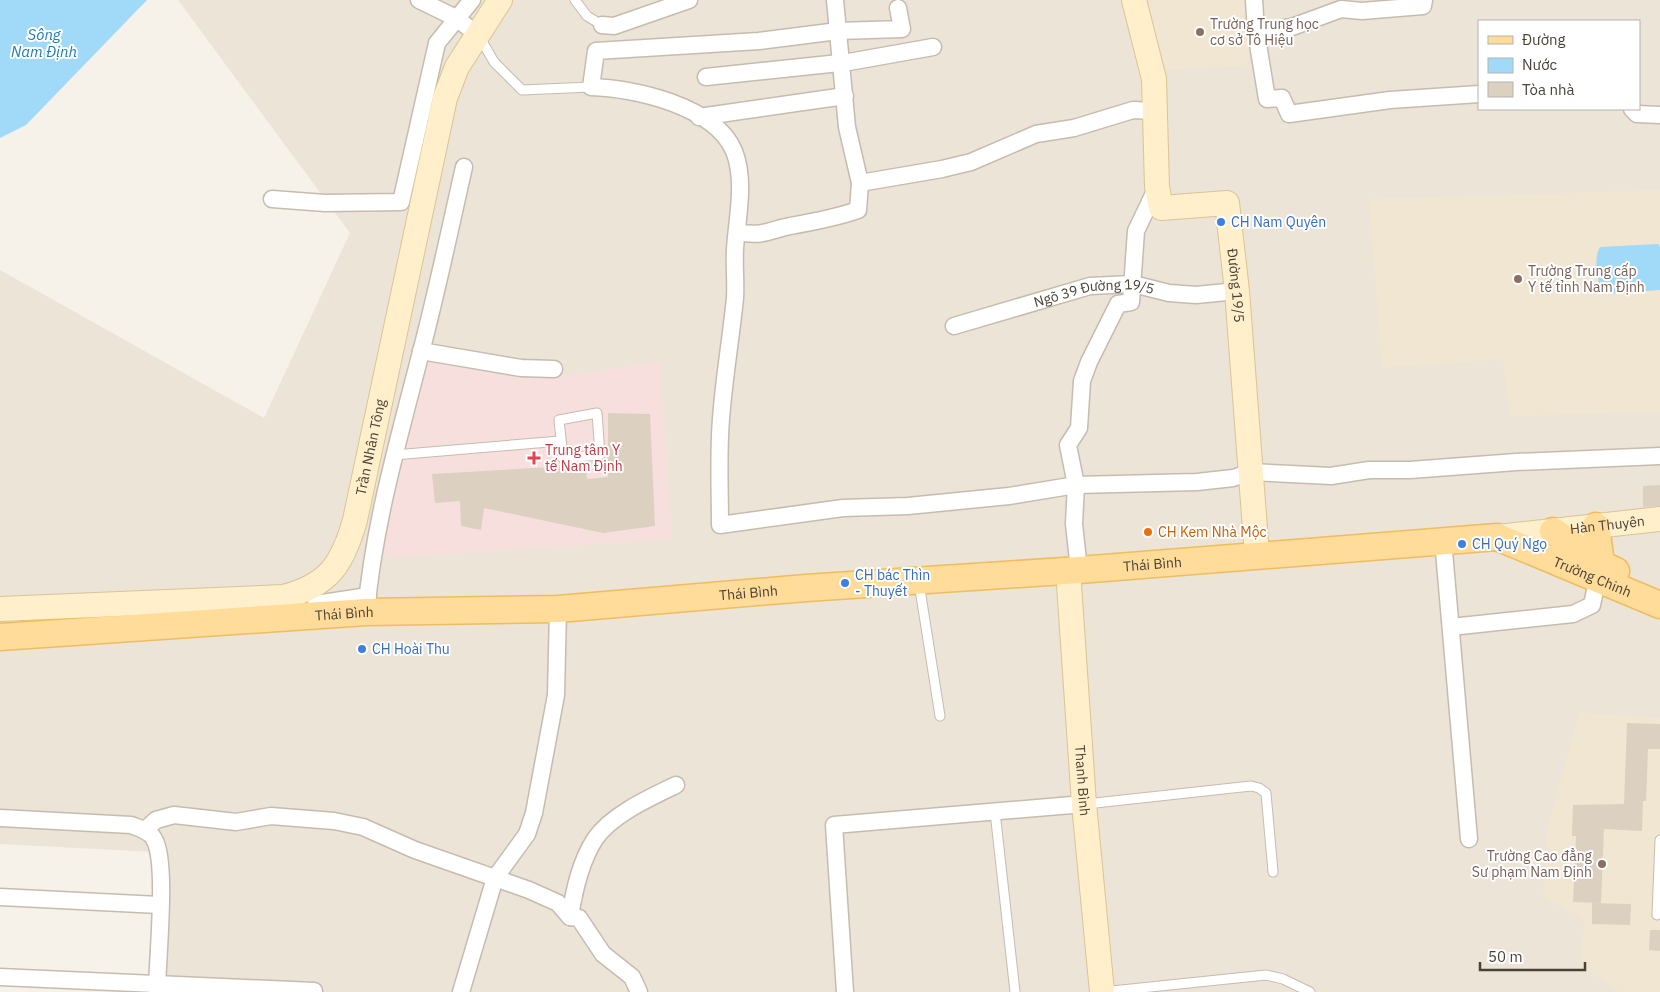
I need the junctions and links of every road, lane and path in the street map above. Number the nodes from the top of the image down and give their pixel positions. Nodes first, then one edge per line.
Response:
1 (419, 0) edge
2 (472, 0) edge
3 (500, 0) edge
4 (575, 0) edge
5 (689, 0) edge
6 (835, 0) edge
7 (1134, 0) edge
8 (1254, 0) edge
9 (1424, 0) edge
10 (898, 8) dead end
11 (456, 18) junction
12 (602, 25) joint
13 (838, 31) junction
14 (1256, 32) junction
15 (478, 35) junction
16 (933, 47) dead end
17 (842, 63) junction
18 (706, 78) dead end
19 (591, 87) junction
20 (1478, 94) edge
21 (845, 96) junction
22 (1633, 110) edge
23 (1155, 111) junction
24 (1660, 115) edge
25 (700, 117) junction
26 (464, 167) dead end
27 (860, 184) junction
28 (1157, 187) junction
29 (272, 199) dead end
30 (737, 232) junction
31 (1133, 284) junction
32 (1237, 292) junction
33 (954, 326) dead end
34 (421, 351) junction
35 (554, 369) dead end
36 (560, 441) junction
37 (394, 455) junction
38 (1660, 456) edge
39 (1252, 472) junction
40 (1076, 485) junction
41 (1660, 519) edge
42 (1596, 526) junction
43 (1554, 531) junction
44 (1497, 537) junction
45 (1443, 540) junction
46 (1257, 555) junction
47 (1074, 570) junction
48 (1599, 571) junction
49 (919, 580) junction
50 (1660, 590) edge
51 (256, 598) junction
52 (367, 604) junction
53 (1660, 606) edge
54 (0, 609) edge
55 (558, 610) junction
56 (1451, 627) junction
57 (0, 637) edge
58 (940, 716) dead end
59 (676, 785) dead end
60 (1084, 804) junction
61 (995, 812) junction
62 (0, 818) edge
63 (145, 830) junction
64 (1470, 839) dead end
65 (1660, 840) edge
66 (1273, 872) dead end
67 (495, 878) junction
68 (0, 897) edge
69 (159, 905) junction
70 (1657, 915) dead end
71 (570, 917) junction
72 (0, 977) edge
73 (157, 988) edge
74 (314, 991) edge
75 (461, 992) edge
76 (639, 992) edge
77 (844, 992) edge
78 (1015, 992) edge
79 (1102, 992) edge
80 (1310, 992) edge

1 - 11 street
2 - 11 street
3 - 15 street, Trần Nhân Tông
4 - 12 lane
5 - 12 street
6 - 13 street
7 - 23 street, Đường 19/5
8 - 14 street
9 - 14 street
10 - 13 street
11 - 15 street
11 - 29 street
13 - 17 street
13 - 19 street
14 - 20 street
15 - 19 lane
15 - 51 street, Trần Nhân Tông
16 - 17 street
17 - 18 street
17 - 21 street
19 - 25 street
21 - 25 street
21 - 27 street
22 - 24 street
23 - 27 street
23 - 28 street, Đường 19/5
25 - 30 street
26 - 34 street
27 - 30 street
28 - 31 street
28 - 32 street, Đường 19/5
30 - 40 street
31 - 32 street, Ngõ 39 Đường 19/5
31 - 33 street, Ngõ 39 Đường 19/5
31 - 40 street
32 - 39 street, Đường 19/5
34 - 35 street
34 - 37 street
36 - 36 lane
36 - 37 lane
37 - 52 street
38 - 39 street
39 - 40 street
39 - 46 street, Đường 19/5
40 - 47 street
41 - 42 street, Hàn Thuyên
42 - 43 street, Hàn Thuyên
42 - 48 main road, Trường Chinh
43 - 44 street, Hàn Thuyên
43 - 48 main road, Trường Chinh
44 - 45 main road, Thái Bình
44 - 48 main road, Trường Chinh
45 - 46 main road, Thái Bình
45 - 56 street
46 - 47 main road, Thái Bình
47 - 49 main road, Thái Bình
47 - 60 street, Thanh Bình
48 - 50 main road, Trường Chinh
48 - 53 main road, Trường Chinh
48 - 56 street
49 - 55 main road, Thái Bình
49 - 58 lane
51 - 52 street
51 - 54 street, Trần Nhân Tông
52 - 55 main road, Thái Bình
52 - 57 main road, Thái Bình
55 - 67 street
56 - 64 street
59 - 71 street
60 - 61 street
60 - 66 lane
60 - 79 street, Thanh Bình
61 - 77 street
61 - 78 lane
62 - 63 street
63 - 67 street
63 - 69 street
65 - 70 lane
67 - 71 street
67 - 75 street
68 - 69 street
69 - 73 street
71 - 76 street
72 - 73 street
73 - 74 street
79 - 80 lane

